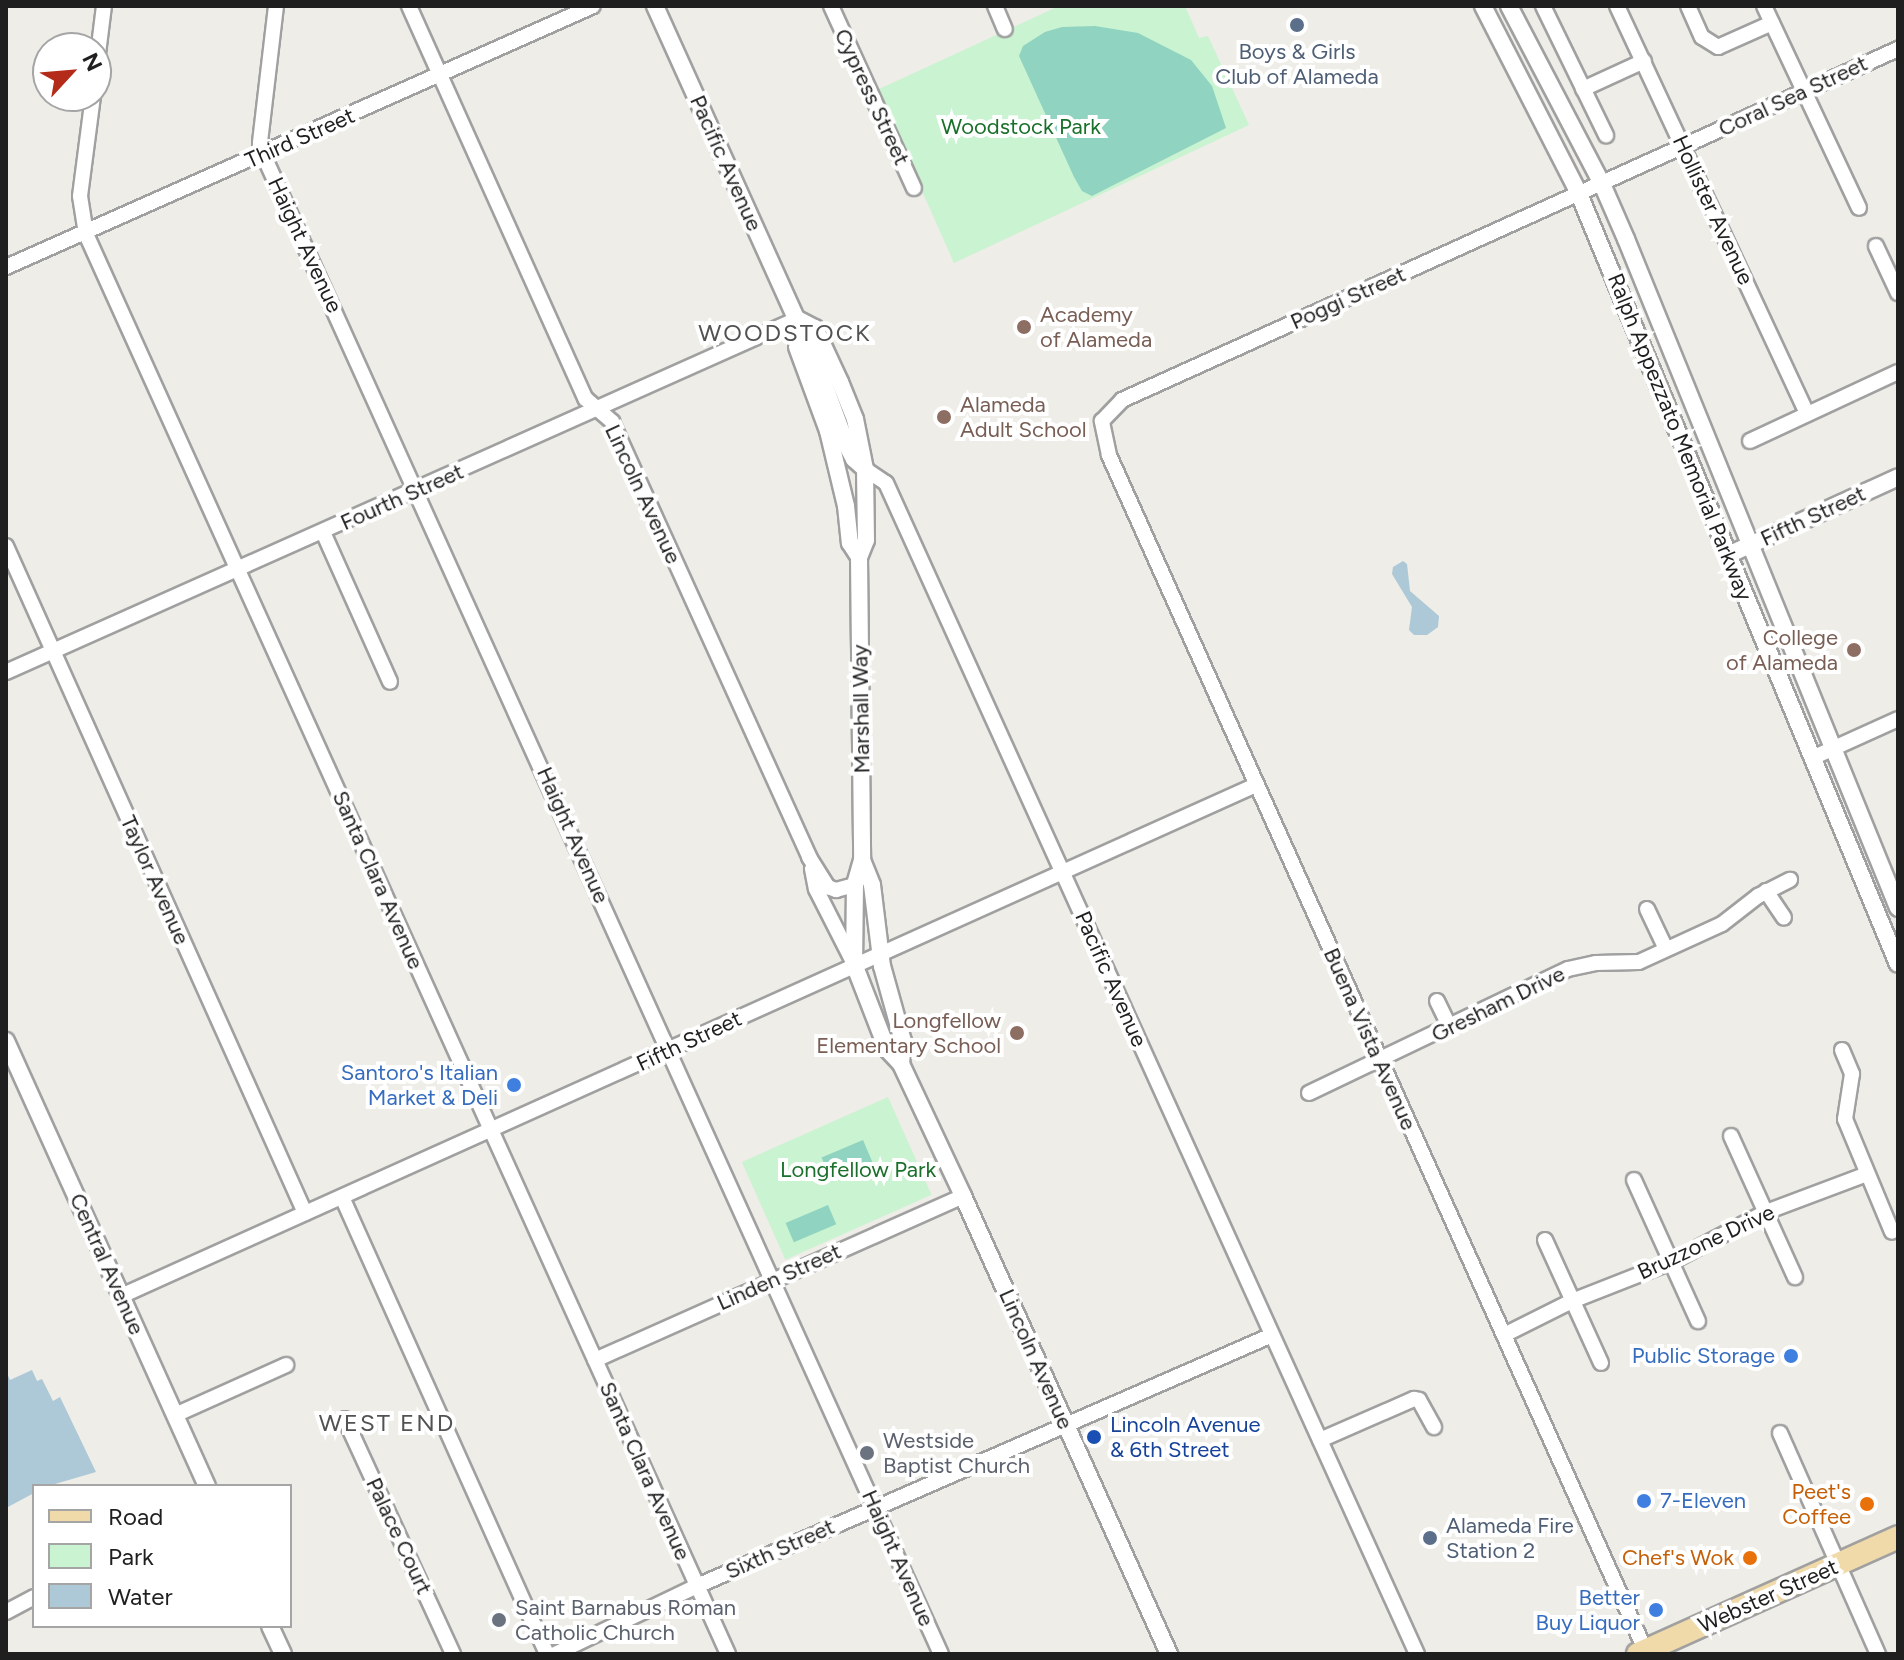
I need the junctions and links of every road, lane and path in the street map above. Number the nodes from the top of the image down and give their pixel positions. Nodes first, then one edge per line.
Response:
1 (104, 6) edge
2 (276, 6) edge
3 (409, 6) edge
4 (593, 6) edge
5 (655, 6) edge
6 (831, 6) edge
7 (995, 6) edge
8 (1483, 6) edge
9 (1509, 6) edge
10 (1543, 6) edge
11 (1617, 6) edge
12 (1688, 6) edge
13 (1764, 6) edge
14 (1772, 23) junction
15 (1005, 29) dead end
16 (101, 32) edge
17 (1898, 49) edge
18 (1644, 61) junction
19 (442, 75) junction
20 (1583, 89) junction
21 (1804, 92) junction
22 (91, 112) edge
23 (1606, 135) dead end
24 (1683, 148) junction
25 (263, 154) junction
26 (1602, 184) junction
27 (914, 188) dead end
28 (1579, 194) junction
29 (1859, 208) dead end
30 (86, 234) junction
31 (1876, 246) dead end
32 (6, 267) edge
33 (1898, 293) edge
34 (797, 319) junction
35 (1898, 372) edge
36 (599, 409) junction
37 (1807, 414) junction
38 (1102, 421) joint
39 (1750, 441) dead end
40 (838, 469) joint
41 (865, 469) junction
42 (1898, 477) edge
43 (417, 490) junction
44 (323, 532) junction
45 (6, 546) edge
46 (1750, 546) junction
47 (1728, 555) junction
48 (859, 557) junction
49 (238, 570) junction
50 (53, 652) junction
51 (6, 672) edge
52 (390, 682) dead end
53 (1898, 719) edge
54 (1832, 749) junction
55 (1812, 758) junction
56 (1256, 785) junction
57 (809, 857) junction
58 (862, 860) junction
59 (1062, 873) junction
60 (1790, 880) dead end
61 (855, 885) junction
62 (1766, 891) junction
63 (1898, 908) edge
64 (1647, 909) dead end
65 (1784, 918) dead end
66 (1666, 949) junction
67 (879, 952) junction
68 (854, 964) junction
69 (1898, 964) edge
70 (1437, 1001) dead end
71 (896, 1023) junction
72 (1450, 1028) junction
73 (6, 1041) edge
74 (670, 1050) junction
75 (1842, 1050) dead end
76 (1381, 1061) junction
77 (901, 1064) junction
78 (1309, 1093) dead end
79 (491, 1130) junction
80 (1731, 1136) dead end
81 (1867, 1174) junction
82 (1634, 1180) dead end
83 (963, 1196) junction
84 (342, 1197) junction
85 (1766, 1212) junction
86 (305, 1213) junction
87 (1892, 1232) dead end
88 (1545, 1240) dead end
89 (1671, 1262) junction
90 (1795, 1277) dead end
91 (773, 1280) junction
92 (121, 1296) junction
93 (1572, 1301) junction
94 (1698, 1321) dead end
95 (1272, 1335) junction
96 (1504, 1335) junction
97 (595, 1360) junction
98 (1601, 1363) dead end
99 (286, 1365) dead end
100 (175, 1415) junction
101 (345, 1419) dead end
102 (1066, 1425) junction
103 (1434, 1427) dead end
104 (1780, 1433) dead end
105 (1320, 1440) junction
106 (206, 1484) edge
107 (875, 1507) junction
108 (1898, 1537) edge
109 (1838, 1565) junction
110 (697, 1586) junction
111 (32, 1598) edge
112 (6, 1612) edge
113 (271, 1628) edge
114 (1644, 1653) edge
115 (283, 1654) edge
116 (453, 1654) edge
117 (547, 1654) edge
118 (555, 1654) edge
119 (728, 1654) edge
120 (941, 1654) edge
121 (1169, 1654) edge
122 (1417, 1654) edge
123 (1878, 1654) edge

1 - 16 street
2 - 25 street, Haight Avenue
3 - 19 street, Lincoln Avenue
4 - 19 street, Third Street
5 - 34 street, Pacific Avenue
6 - 27 street, Cypress Street
7 - 15 street
8 - 28 street, Ralph Appezzato Memorial Parkway
9 - 26 street, Ralph Appezzato Memorial Parkway
10 - 20 street
11 - 18 street, Hollister Avenue
12 - 14 street
13 - 14 street
14 - 21 street
17 - 21 street, Coral Sea Street
18 - 20 street
18 - 24 street, Hollister Avenue
19 - 25 street, Third Street
19 - 36 street, Lincoln Avenue
20 - 23 street
21 - 24 street, Coral Sea Street
21 - 29 street
22 - 30 street, Santa Clara Avenue
24 - 26 street, Coral Sea Street
24 - 37 street, Hollister Avenue
25 - 30 street, Third Street
25 - 43 street, Haight Avenue
26 - 28 street, Poggi Street
26 - 46 street, Ralph Appezzato Memorial Parkway
28 - 38 street, Poggi Street
28 - 47 street, Ralph Appezzato Memorial Parkway
30 - 32 street, Third Street
30 - 49 street, Santa Clara Avenue
31 - 33 street
34 - 36 street, Fourth Street
34 - 40 street, Pacific Avenue
34 - 41 street
35 - 37 street
36 - 43 street, Fourth Street
36 - 57 street, Lincoln Avenue
37 - 39 street
38 - 56 street, Buena Vista Avenue
40 - 48 street, Marshall Way
41 - 48 street, Marshall Way
41 - 59 street, Pacific Avenue
42 - 46 street, Fifth Street
43 - 44 street, Fourth Street
43 - 74 street, Haight Avenue
44 - 49 street, Fourth Street
44 - 52 street
45 - 50 street, Taylor Avenue
46 - 47 street, Fifth Street
46 - 54 street, Ralph Appezzato Memorial Parkway
47 - 55 street, Ralph Appezzato Memorial Parkway
48 - 58 street, Marshall Way
49 - 50 street, Fourth Street
49 - 79 street, Santa Clara Avenue
50 - 51 street, Fourth Street
50 - 86 street, Taylor Avenue
53 - 54 street
54 - 55 street
54 - 63 street, Ralph Appezzato Memorial Parkway
55 - 69 street, Ralph Appezzato Memorial Parkway
56 - 59 street, Fifth Street
56 - 76 street, Buena Vista Avenue
57 - 61 street, Lincoln Avenue
57 - 68 street, Lincoln Avenue
58 - 61 street, Marshall Way
58 - 67 street, Marshall Way
59 - 67 street, Fifth Street
59 - 95 street, Pacific Avenue
60 - 62 street, Gresham Drive
61 - 68 street, Marshall Way
62 - 65 street
62 - 66 street, Gresham Drive
64 - 66 street
66 - 72 street, Gresham Drive
67 - 68 street, Fifth Street
67 - 71 street, Lincoln Avenue
68 - 71 street
68 - 74 street, Fifth Street
68 - 77 street, Lincoln Avenue
70 - 72 street
71 - 77 street, Lincoln Avenue
72 - 76 street, Gresham Drive
73 - 92 street, Central Avenue
74 - 79 street, Fifth Street
74 - 91 street, Haight Avenue
75 - 81 street
76 - 78 street, Gresham Drive
76 - 96 street, Buena Vista Avenue
77 - 83 street, Lincoln Avenue
79 - 84 street, Fifth Street
79 - 97 street, Santa Clara Avenue
80 - 85 street
81 - 85 street, Bruzzone Drive
81 - 87 street
82 - 89 street
83 - 91 street, Linden Street
83 - 102 street, Lincoln Avenue
84 - 86 street, Fifth Street
84 - 117 street
85 - 89 street, Bruzzone Drive
85 - 90 street
86 - 92 street, Fifth Street
88 - 93 street
89 - 93 street, Bruzzone Drive
89 - 94 street
91 - 97 street, Linden Street
91 - 107 street, Haight Avenue
92 - 100 street, Central Avenue
93 - 96 street, Bruzzone Drive
93 - 98 street
95 - 102 street, Sixth Street
95 - 105 street, Pacific Avenue
96 - 114 street, Buena Vista Avenue
97 - 110 street, Santa Clara Avenue
99 - 100 street
100 - 106 street, Central Avenue
101 - 116 street, Palace Court
102 - 107 street, Sixth Street
102 - 121 street, Lincoln Avenue
103 - 105 street
104 - 109 street
105 - 122 street, Pacific Avenue
107 - 110 street, Sixth Street
107 - 120 street, Haight Avenue
108 - 109 main road, Webster Street
109 - 114 main road, Webster Street
109 - 123 street
110 - 118 street, Sixth Street
110 - 119 street, Santa Clara Avenue
111 - 112 street
113 - 115 street

